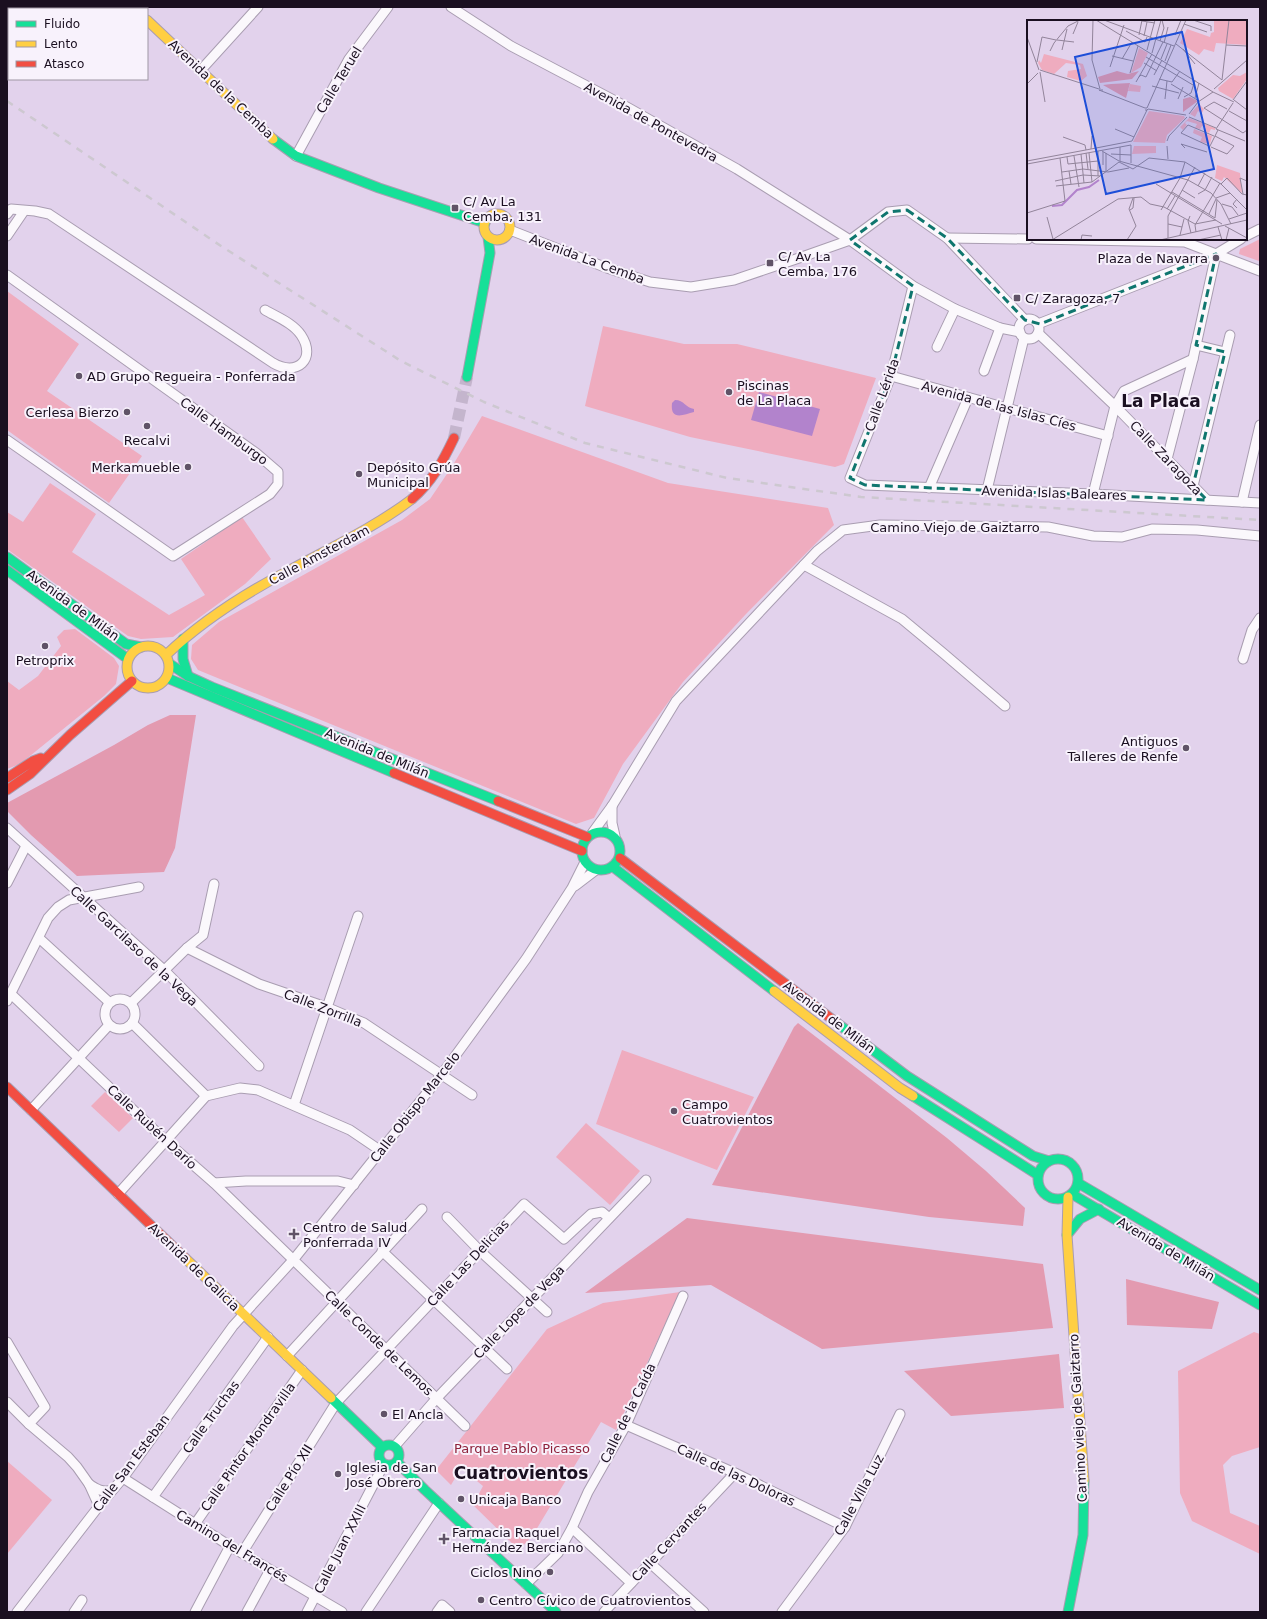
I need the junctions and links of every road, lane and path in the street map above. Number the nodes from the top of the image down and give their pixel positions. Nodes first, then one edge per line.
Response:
1 (258, 7) edge
2 (388, 7) edge
3 (450, 7) edge
4 (148, 21) edge
5 (200, 70) junction
6 (296, 156) junction
7 (24, 211) junction
8 (7, 214) edge
9 (484, 223) junction
10 (1260, 229) edge
11 (510, 230) junction
12 (7, 236) edge
13 (1247, 236) edge
14 (488, 237) junction
15 (947, 238) junction
16 (1027, 239) edge
17 (502, 240) junction
18 (850, 240) junction
19 (1086, 240) edge
20 (1239, 240) edge
21 (490, 253) junction
22 (1216, 254) junction
23 (1260, 271) edge
24 (7, 275) edge
25 (913, 286) junction
26 (954, 309) junction
27 (265, 310) dead end
28 (1026, 320) junction
29 (1000, 328) junction
30 (1038, 329) junction
31 (1022, 335) junction
32 (1230, 335) dead end
33 (1196, 345) junction
34 (937, 347) dead end
35 (1225, 352) junction
36 (1193, 359) junction
37 (984, 372) dead end
38 (891, 376) junction
39 (467, 377) tunnel mouth
40 (968, 398) junction
41 (1115, 406) junction
42 (1007, 408) junction
43 (1260, 425) edge
44 (1108, 436) junction
45 (454, 438) tunnel mouth
46 (7, 440) edge
47 (1167, 459) junction
48 (850, 478) joint
49 (1193, 486) junction
50 (929, 488) junction
51 (987, 490) junction
52 (1093, 494) junction
53 (1207, 500) junction
54 (1242, 502) junction
55 (1260, 503) edge
56 (1260, 536) edge
57 (7, 557) edge
58 (804, 565) junction
59 (7, 570) edge
60 (1260, 618) edge
61 (183, 639) junction
62 (141, 647) junction
63 (166, 655) junction
64 (128, 659) junction
65 (1243, 659) dead end
66 (170, 664) junction
67 (188, 676) junction
68 (167, 678) junction
69 (132, 682) junction
70 (1005, 706) dead end
71 (50, 754) junction
72 (7, 778) edge
73 (7, 790) edge
74 (612, 806) junction
75 (7, 828) edge
76 (590, 835) junction
77 (615, 836) junction
78 (26, 846) junction
79 (582, 851) junction
80 (620, 858) junction
81 (585, 862) junction
82 (613, 867) junction
83 (596, 870) junction
84 (7, 883) edge
85 (214, 884) dead end
86 (139, 887) dead end
87 (572, 888) junction
88 (82, 897) junction
89 (358, 916) dead end
90 (39, 938) junction
91 (187, 948) junction
92 (164, 970) junction
93 (9, 998) edge
94 (109, 1002) junction
95 (131, 1003) junction
96 (326, 1007) junction
97 (132, 1023) junction
98 (109, 1025) junction
99 (78, 1058) junction
100 (259, 1066) dead end
101 (442, 1074) junction
102 (7, 1087) edge
103 (472, 1095) dead end
104 (206, 1096) junction
105 (294, 1105) junction
106 (31, 1110) junction
107 (166, 1141) junction
108 (381, 1151) junction
109 (1049, 1161) junction
110 (1038, 1174) junction
111 (646, 1180) dead end
112 (1078, 1182) junction
113 (214, 1183) junction
114 (354, 1184) junction
115 (118, 1194) junction
116 (1070, 1195) junction
117 (1055, 1199) junction
118 (422, 1209) dead end
119 (1099, 1209) junction
120 (447, 1217) dead end
121 (609, 1218) junction
122 (1066, 1222) junction
123 (1066, 1235) junction
124 (382, 1251) junction
125 (480, 1251) junction
126 (294, 1259) junction
127 (1260, 1290) edge
128 (683, 1296) dead end
129 (532, 1299) junction
130 (434, 1300) junction
131 (336, 1301) junction
132 (1260, 1305) edge
133 (547, 1312) dead end
134 (244, 1314) junction
135 (268, 1337) junction
136 (7, 1342) edge
137 (485, 1348) junction
138 (386, 1349) junction
139 (287, 1356) junction
140 (507, 1369) dead end
141 (302, 1370) junction
142 (436, 1399) junction
143 (7, 1402) edge
144 (336, 1403) junction
145 (900, 1414) dead end
146 (29, 1424) junction
147 (626, 1425) junction
148 (465, 1426) dead end
149 (395, 1446) junction
150 (382, 1447) junction
151 (397, 1462) junction
152 (384, 1464) junction
153 (735, 1473) junction
154 (123, 1478) junction
155 (88, 1484) junction
156 (112, 1490) junction
157 (153, 1497) junction
158 (439, 1503) junction
159 (99, 1506) junction
160 (195, 1524) junction
161 (845, 1527) junction
162 (572, 1528) junction
163 (230, 1546) junction
164 (242, 1553) junction
165 (650, 1563) junction
166 (270, 1570) junction
167 (631, 1583) junction
168 (526, 1584) junction
169 (316, 1596) junction
170 (82, 1600) dead end
171 (17, 1612) edge
172 (74, 1612) edge
173 (195, 1612) edge
174 (247, 1612) edge
175 (307, 1612) edge
176 (342, 1612) edge
177 (366, 1612) edge
178 (437, 1612) edge
179 (450, 1612) edge
180 (556, 1612) edge
181 (604, 1612) edge
182 (704, 1612) edge
183 (782, 1612) edge
184 (1068, 1612) edge

1 - 5 street
2 - 6 street, Calle Teruel
3 - 18 street, Avenida de Pontevedra
4 - 5 street, Avenida de la Cemba
5 - 6 street, Avenida de la Cemba
6 - 9 street
7 - 8 street
7 - 12 street
7 - 27 street
9 - 11 street
9 - 14 street
10 - 13 street
11 - 17 street
11 - 18 street, Avenida La Cemba
14 - 17 street
14 - 21 street
15 - 16 street
15 - 18 street
15 - 28 street
17 - 21 street
18 - 25 street, Avenida de Pontevedra
19 - 22 street
20 - 22 street
21 - 39 street
22 - 23 street
22 - 30 street
22 - 33 street
24 - 46 street, Calle Hamburgo
25 - 26 street, Avenida de Pontevedra
25 - 38 street, Calle Lérida
26 - 29 street, Avenida de Pontevedra
26 - 34 street
28 - 30 street
28 - 31 street
29 - 31 street, Avenida de Pontevedra
29 - 37 street
30 - 31 street
30 - 41 street, Calle Zaragoza
31 - 42 street
32 - 35 street
33 - 35 street
33 - 36 street
35 - 49 street
36 - 41 street
36 - 47 street
38 - 40 street, Avenida de las Islas Cíes
38 - 48 street, Calle Lérida
40 - 42 street, Avenida de las Islas Cíes
40 - 50 street
41 - 44 street
41 - 47 street, Calle Zaragoza
42 - 44 street, Avenida de las Islas Cíes
42 - 51 street
43 - 54 street
44 - 52 street
45 - 61 street, Calle Amsterdam
47 - 49 street, Calle Zaragoza
48 - 50 street, Avenida Islas Baleares
49 - 53 street, Calle Zaragoza
50 - 51 street, Avenida Islas Baleares
51 - 52 street, Avenida Islas Baleares
52 - 53 street, Avenida Islas Baleares
53 - 54 street, Avenida Islas Baleares
54 - 55 street, Avenida Islas Baleares
56 - 58 street, Camino Viejo de Gaiztarro
57 - 62 street, Avenida de Milán
58 - 70 street
58 - 74 street, Camino Viejo de Gaiztarro
59 - 64 street, Avenida de Milán
60 - 65 street
61 - 63 street, Calle Amsterdam
61 - 67 street
62 - 63 street
62 - 64 street
63 - 66 street
64 - 69 street
66 - 67 street, Avenida de Milán
66 - 68 street
67 - 76 street, Avenida de Milán
68 - 69 street
68 - 79 street, Avenida de Milán
69 - 71 street
71 - 72 street
71 - 73 street
74 - 76 street, Camino Viejo de Gaiztarro
74 - 77 street
75 - 78 street, Calle Garcilaso de la Vega
76 - 77 street
76 - 79 street
77 - 80 street
78 - 84 street
78 - 88 street, Calle Garcilaso de la Vega
79 - 81 street
80 - 82 street
80 - 109 street, Avenida de Milán
81 - 83 street
81 - 87 street, Calle Obispo Marcelo
82 - 83 street
82 - 110 street, Avenida de Milán
83 - 87 street, Calle Obispo Marcelo
85 - 91 street
86 - 88 street
87 - 101 street, Calle Obispo Marcelo
88 - 90 street
88 - 92 street, Calle Garcilaso de la Vega
89 - 96 street
90 - 93 street
90 - 94 street
91 - 92 street
91 - 96 street, Calle Zorrilla
92 - 95 street
92 - 100 street, Calle Garcilaso de la Vega
93 - 99 street, Calle Rubén Darío
94 - 95 street
94 - 98 street
95 - 97 street
96 - 101 street, Calle Zorrilla
96 - 105 street
97 - 98 street
97 - 104 street
98 - 99 street
99 - 106 street
99 - 107 street, Calle Rubén Darío
101 - 103 street, Calle Zorrilla
101 - 108 street, Calle Obispo Marcelo
102 - 106 street, Avenida de Galicia
104 - 105 street
104 - 107 street
105 - 108 street
106 - 115 street, Avenida de Galicia
107 - 113 street, Calle Rubén Darío
107 - 115 street
108 - 114 street, Calle Obispo Marcelo
109 - 110 street
109 - 112 street
110 - 117 street
111 - 121 street, Calle Lope de Vega
112 - 116 street
112 - 127 street, Avenida de Milán
113 - 114 street
113 - 126 street, Calle Rubén Darío
114 - 126 street, Calle Obispo Marcelo
115 - 134 street, Avenida de Galicia
116 - 117 street
116 - 119 street, Avenida de Milán
116 - 122 street, Camino viejo de Gaiztarro
117 - 122 street, Camino viejo de Gaiztarro
118 - 124 street
119 - 123 street
119 - 132 street, Avenida de Milán
120 - 125 street
121 - 125 street, Calle Las Delicias
121 - 129 street, Calle Lope de Vega
122 - 123 street, Camino viejo de Gaiztarro
123 - 184 street, Camino viejo de Gaiztarro
124 - 130 street
124 - 131 street
125 - 129 street
125 - 130 street, Calle Las Delicias
126 - 131 street, Calle Conde de Lemos
126 - 134 street, Calle Obispo Marcelo
128 - 147 street, Calle de la Caída
129 - 133 street
129 - 137 street, Calle Lope de Vega
130 - 137 street
130 - 138 street, Calle Las Delicias
131 - 138 street, Calle Conde de Lemos
131 - 139 street
134 - 135 street, Avenida de Galicia
134 - 154 street, Calle San Esteban
135 - 139 street, Avenida de Galicia
135 - 157 street, Calle Truchas
136 - 146 street
137 - 140 street
137 - 142 street, Calle Lope de Vega
138 - 142 street, Calle Conde de Lemos
138 - 144 street, Calle Las Delicias
139 - 141 street, Avenida de Galicia
141 - 144 street, Avenida de Galicia
141 - 160 street, Calle Pintor Mondravilla
142 - 148 street, Calle Conde de Lemos
142 - 149 street, Calle Lope de Vega
143 - 146 street
144 - 150 street, Avenida de Galicia
144 - 164 street, Calle Pío XII
145 - 161 street, Calle Villa Luz
146 - 155 street
147 - 153 street, Calle de las Doloras
147 - 162 street, Calle de la Caída
149 - 150 street
149 - 151 street
150 - 152 street
151 - 152 street
151 - 158 street
152 - 169 street, Calle Juan XXIII
153 - 161 street, Calle de las Doloras
153 - 165 street, Calle Cervantes
154 - 156 street, Calle San Esteban
154 - 157 street, Camino del Francés
155 - 156 street
155 - 159 street
156 - 159 street, Calle San Esteban
157 - 160 street, Camino del Francés
158 - 168 street
158 - 177 street
159 - 171 street, Calle San Esteban
160 - 163 street, Camino del Francés
161 - 183 street, Calle Villa Luz
162 - 167 street
162 - 168 street, Calle de la Caída
163 - 164 street, Camino del Francés
163 - 173 street
164 - 166 street, Camino del Francés
165 - 167 street, Calle Cervantes
165 - 182 street
166 - 169 street, Camino del Francés
166 - 174 street
167 - 181 street, Calle Cervantes
168 - 180 street
169 - 175 street, Calle Juan XXIII
169 - 176 street, Camino del Francés
170 - 172 street
178 - 179 street

